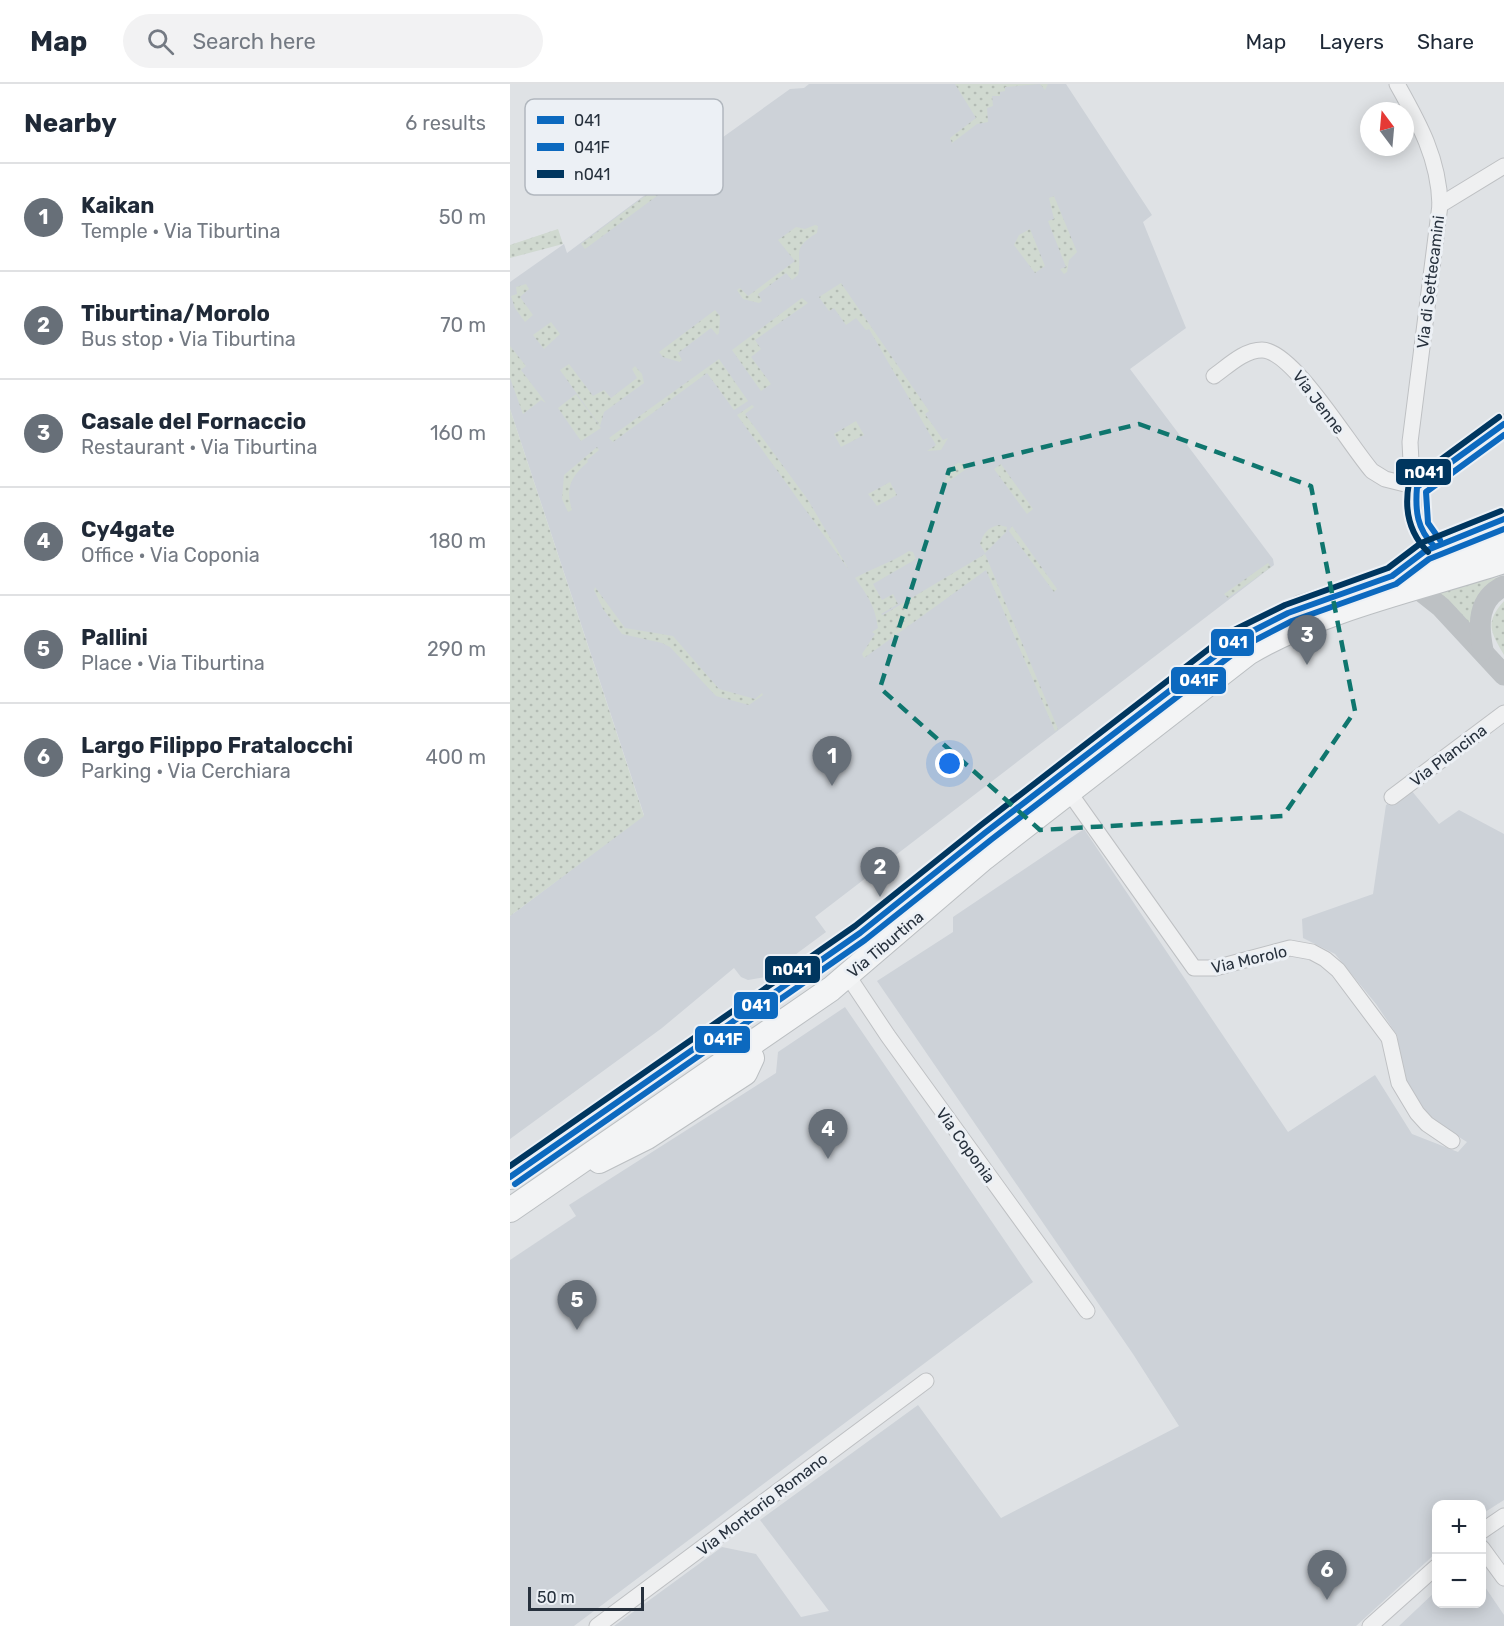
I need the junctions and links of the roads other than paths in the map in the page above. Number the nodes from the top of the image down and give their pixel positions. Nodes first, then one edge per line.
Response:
1 (1397, 84) edge
2 (1504, 166) edge
3 (1440, 205) junction
4 (1214, 376) dead end
5 (1504, 424) edge
6 (1417, 487) junction
7 (1504, 519) edge
8 (1504, 540) edge
9 (1434, 546) junction
10 (1504, 561) edge
11 (1504, 568) edge
12 (1480, 569) junction
13 (1392, 576) junction
14 (1504, 586) edge
15 (1417, 588) junction
16 (1483, 650) junction
17 (1504, 675) edge
18 (1504, 713) edge
19 (1069, 792) junction
20 (1392, 796) dead end
21 (848, 976) junction
22 (733, 1022) junction
23 (748, 1047) junction
24 (1452, 1141) dead end
25 (510, 1178) edge
26 (510, 1210) edge
27 (1087, 1311) dead end
28 (926, 1381) dead end
29 (1504, 1516) edge
30 (1486, 1528) edge
31 (1486, 1553) edge
32 (1432, 1571) edge
33 (1504, 1578) edge
34 (597, 1626) edge
35 (1370, 1626) edge

1 - 3 street, Via di Settecamini
2 - 3 street
3 - 6 street, Via di Settecamini
4 - 6 street, Via Jenne
5 - 6 street
6 - 9 street
7 - 9 street, Via Tiburtina
8 - 13 main road, Via Tiburtina
9 - 13 street, Via Tiburtina
10 - 12 main road, Via Tiburtina
11 - 12 street, Via Tiburtina
12 - 15 main road, Via Tiburtina
13 - 22 main road, Via Tiburtina
14 - 16 street
15 - 16 street
15 - 19 main road, Via Tiburtina
16 - 17 street
18 - 20 street, Via Plancina
19 - 21 main road, Via Tiburtina
19 - 24 street, Via Morolo
21 - 23 main road, Via Tiburtina
21 - 27 street, Via Coponia
22 - 23 main road
22 - 25 main road, Via Tiburtina
23 - 26 main road
28 - 34 street, Via Montorio Romano
29 - 30 street
31 - 33 street
32 - 35 street

